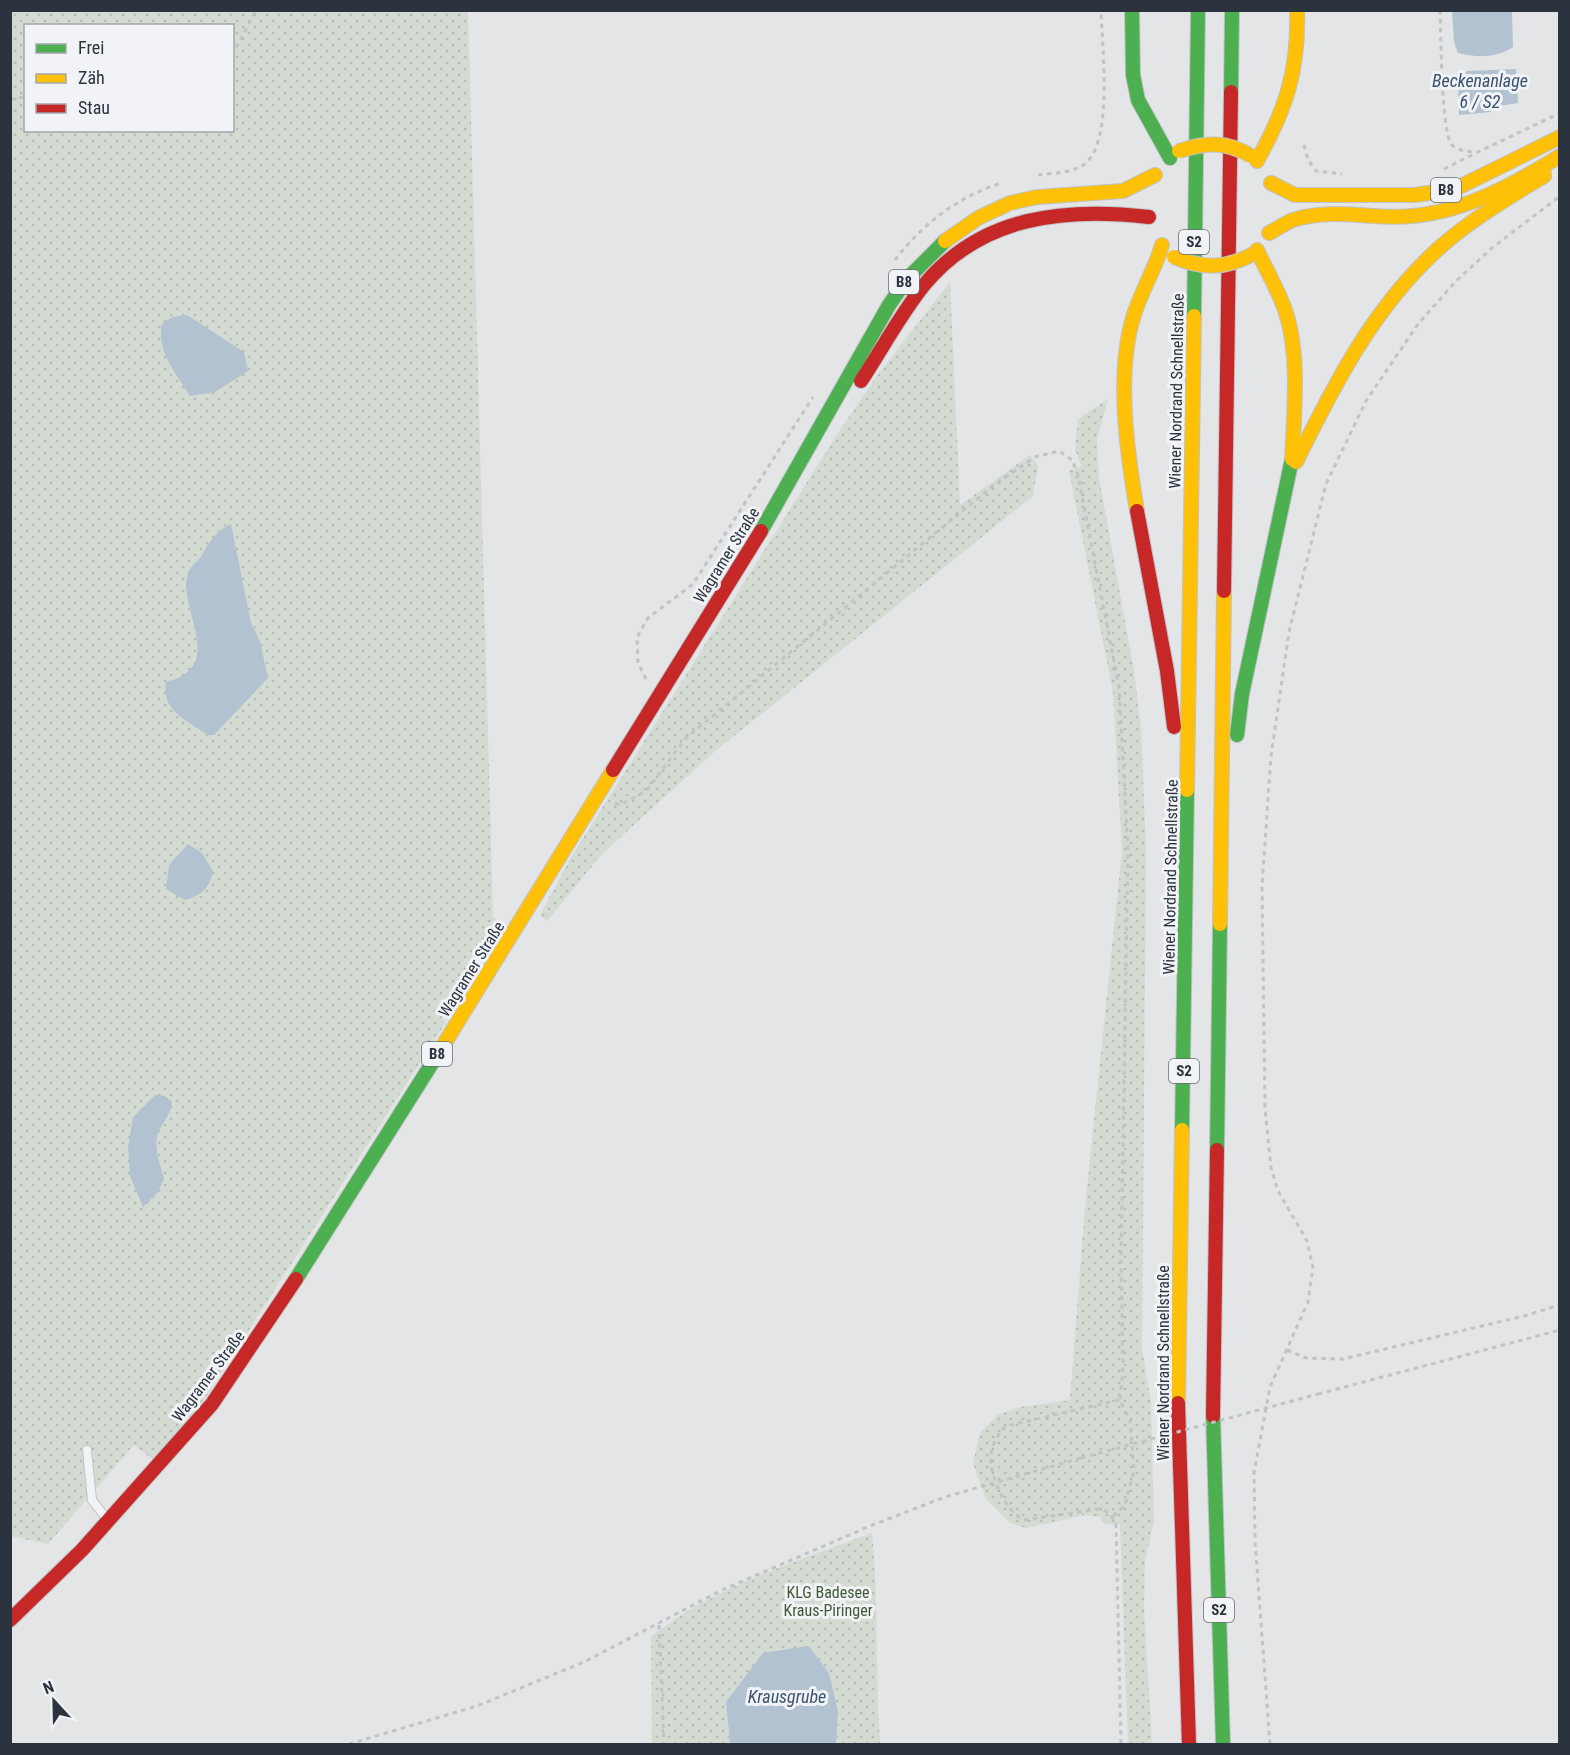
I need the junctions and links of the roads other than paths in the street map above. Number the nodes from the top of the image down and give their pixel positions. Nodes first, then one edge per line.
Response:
1 (1132, 10) edge
2 (1198, 10) edge
3 (1232, 10) edge
4 (1297, 10) edge
5 (1560, 137) edge
6 (1174, 155) junction
7 (1560, 156) edge
8 (1254, 158) junction
9 (1543, 166) junction
10 (1155, 175) junction
11 (1271, 183) junction
12 (1153, 221) junction
13 (1269, 233) junction
14 (1255, 252) junction
15 (810, 448) junction
16 (1291, 472) junction
17 (1220, 781) junction
18 (1188, 787) junction
19 (87, 1450) dead end
20 (108, 1521) junction
21 (10, 1620) edge
22 (1189, 1744) edge
23 (1223, 1744) edge

1 - 6 main road
2 - 18 main road, Wiener Nordrand Schnellstraße / S2
3 - 17 main road, S2
4 - 8 main road
5 - 11 main road, B8
6 - 8 main road, bridge
6 - 10 main road, B8
7 - 9 main road, B8
8 - 11 main road, B8
9 - 13 main road, B8
9 - 16 main road
10 - 12 main road, B8
10 - 15 main road, Wagramer Straße / B8
11 - 13 main road, B8
12 - 14 main road, bridge
12 - 15 main road, Wagramer Straße / B8
12 - 18 main road
13 - 14 main road, B8
14 - 16 main road
15 - 20 main road, Wagramer Straße / B8
16 - 17 main road
17 - 23 main road, S2
18 - 22 main road, Wiener Nordrand Schnellstraße / S2
19 - 20 lane
20 - 21 main road, Wagramer Straße / B8

